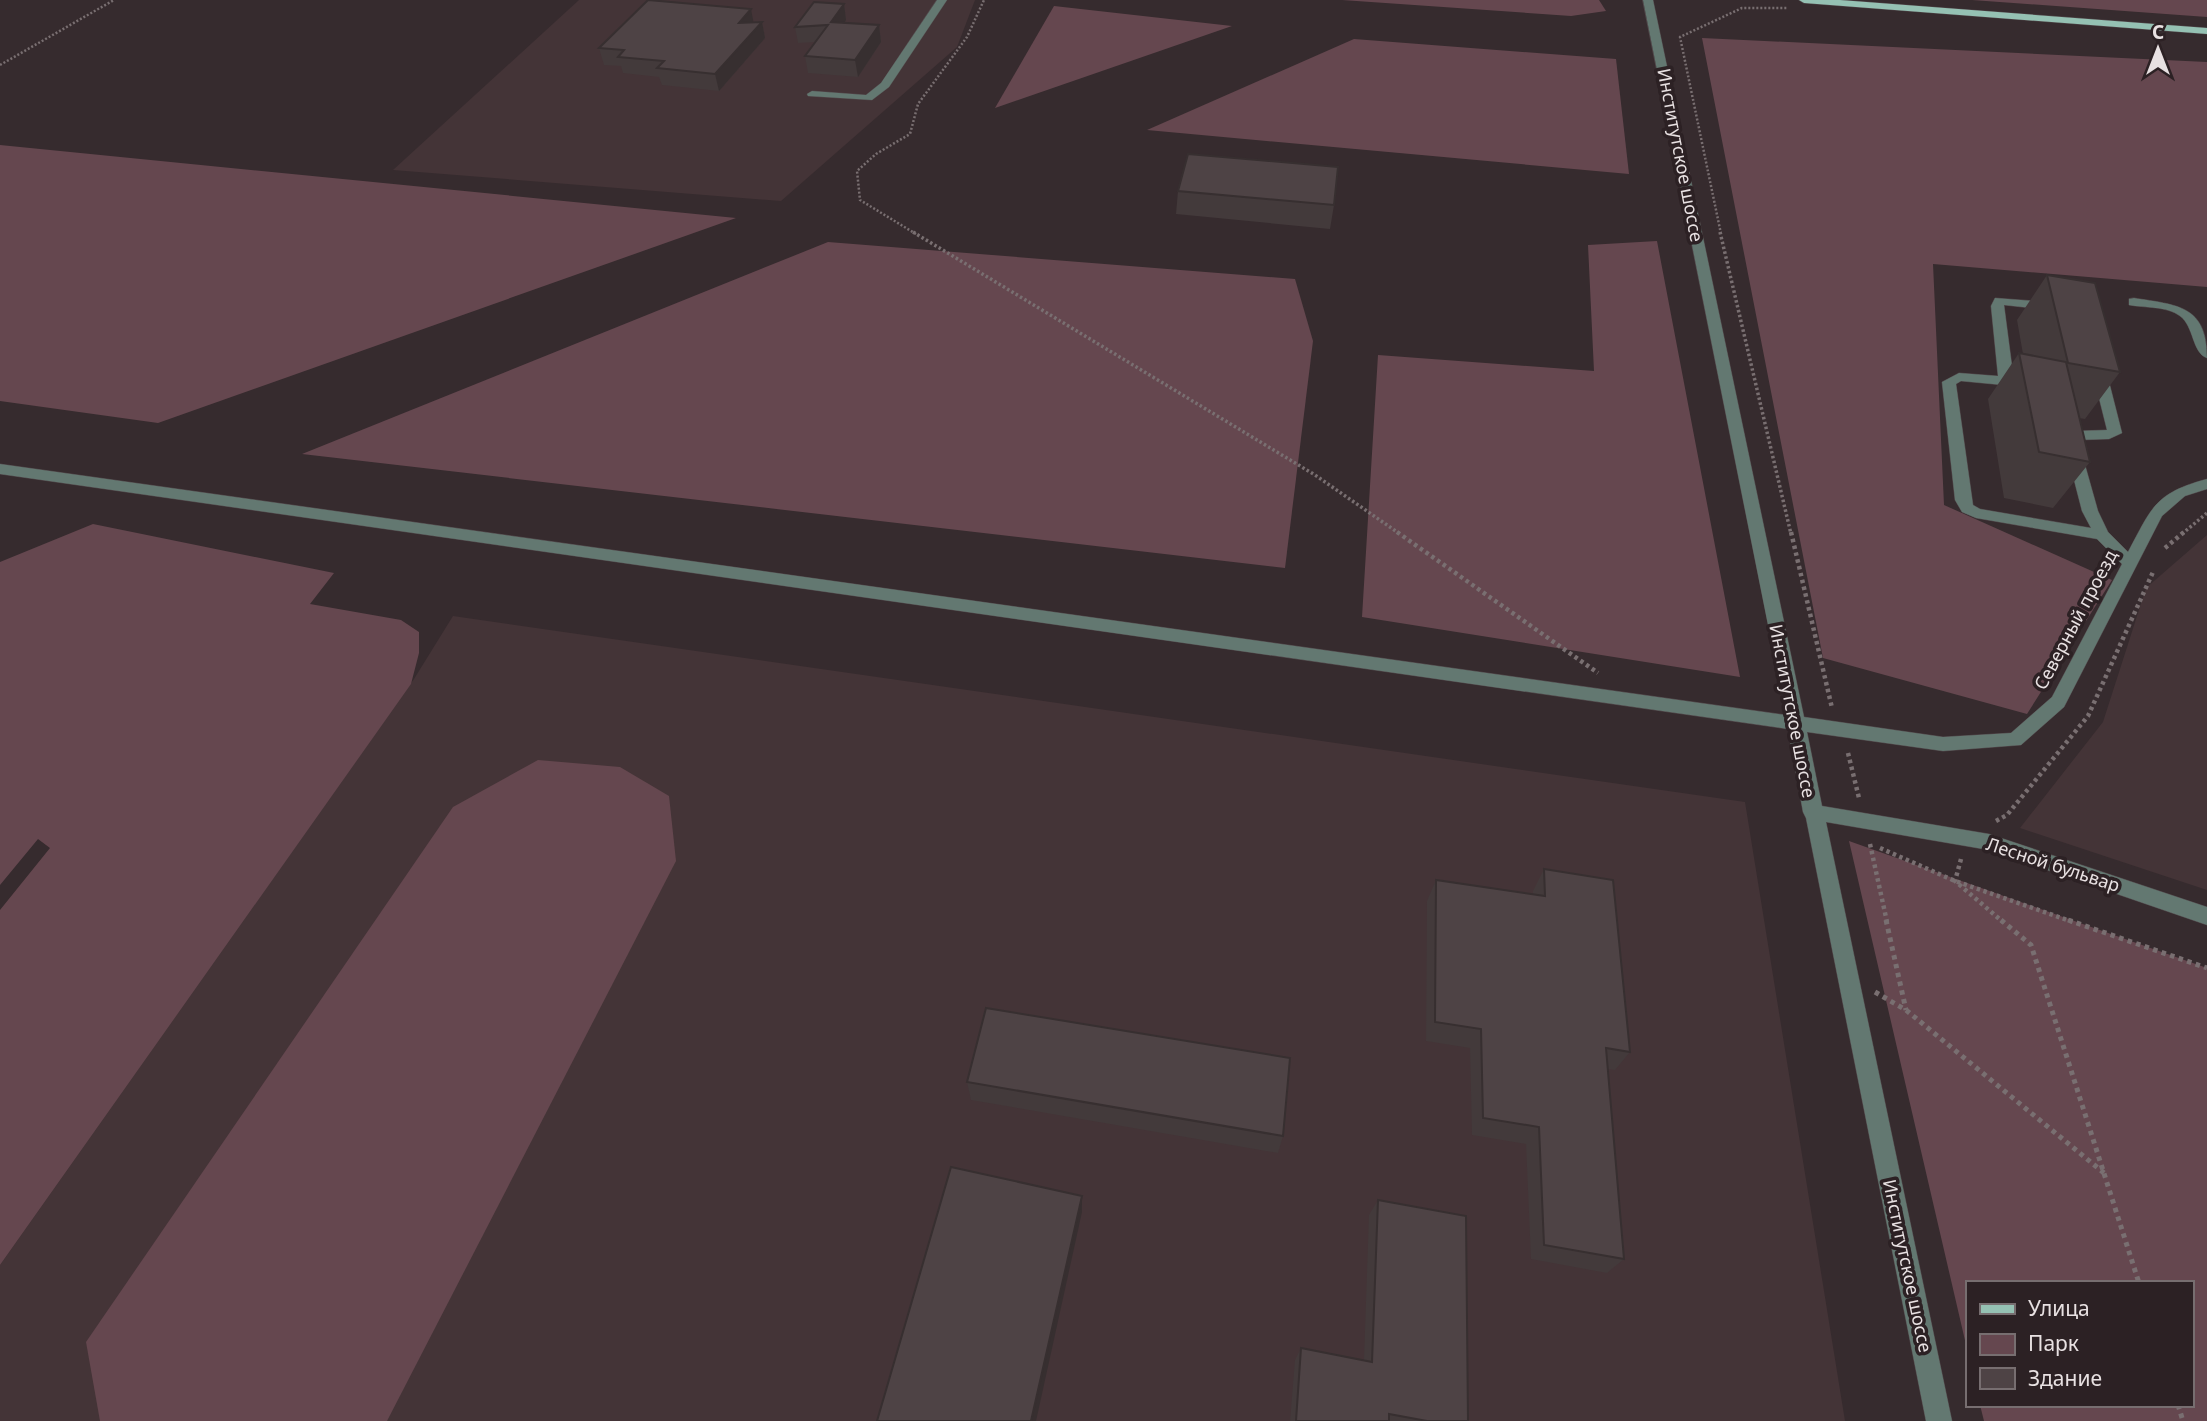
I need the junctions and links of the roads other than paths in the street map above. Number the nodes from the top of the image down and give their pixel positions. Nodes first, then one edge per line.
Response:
1 (942, 0) edge
2 (1648, 0) edge
3 (1804, 0) edge
4 (1817, 1) edge
5 (2207, 31) edge
6 (812, 94) dead end
7 (2134, 302) dead end
8 (2060, 308) edge
9 (2207, 354) edge
10 (2097, 360) edge
11 (0, 469) edge
12 (2207, 484) edge
13 (2102, 535) junction
14 (2132, 564) junction
15 (1794, 721) junction
16 (1812, 812) junction
17 (2207, 916) edge
18 (1939, 1421) edge

1 - 6 street
2 - 15 street, Институтское шоссе
3 - 4 main road
4 - 5 main road
7 - 9 street
8 - 13 street
10 - 13 street
11 - 15 street, Северный проезд
12 - 14 street, Северный проезд
13 - 14 street
14 - 15 street, Северный проезд
15 - 16 street, Институтское шоссе
16 - 17 street, Лесной бульвар
16 - 18 street, Институтское шоссе

